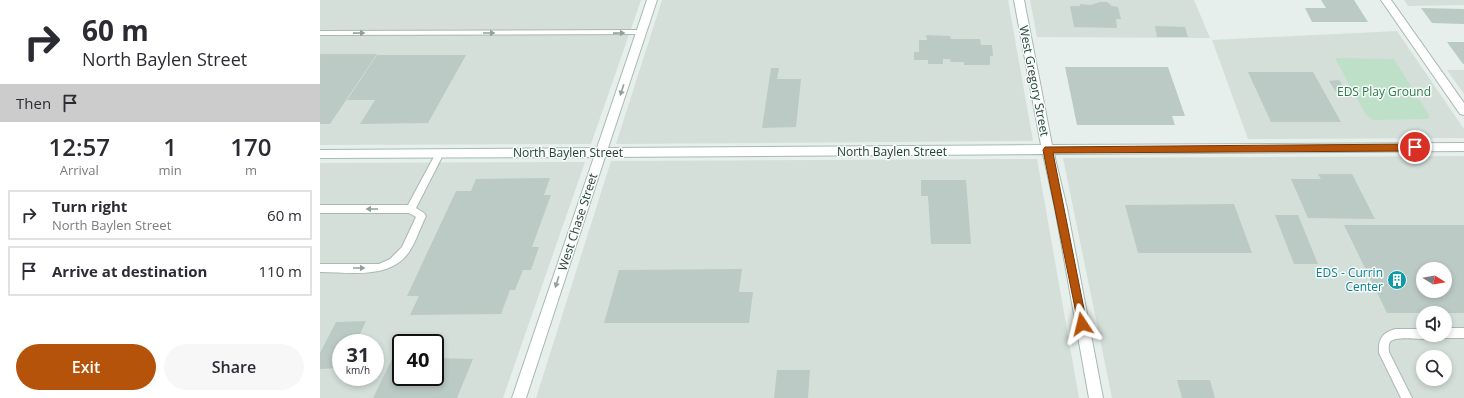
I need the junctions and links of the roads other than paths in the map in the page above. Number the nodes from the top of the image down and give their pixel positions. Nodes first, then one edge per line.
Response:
1 (652, 0) edge
2 (1019, 0) edge
3 (1386, 0) edge
4 (641, 32) junction
5 (320, 33) edge
6 (1464, 111) edge
7 (1464, 147) edge
8 (1048, 150) junction
9 (601, 152) junction
10 (440, 153) junction
11 (320, 154) edge
12 (320, 209) edge
13 (411, 209) junction
14 (320, 268) edge
15 (1452, 333) edge
16 (1464, 333) edge
17 (1416, 334) edge
18 (519, 398) edge
19 (1096, 398) edge
20 (1407, 398) edge

1 - 4 street, West Chase Street
2 - 8 street, West Gregory Street
3 - 6 street
5 -> 4 lane
4 -> 9 street, West Chase Street
7 - 8 street, North Baylen Street
8 - 9 street, North Baylen Street
8 - 19 street, West Gregory Street
9 - 10 street, North Baylen Street
9 -> 18 street, West Chase Street
10 - 11 street, North Baylen Street
10 - 13 lane
13 -> 12 lane
14 -> 13 lane
15 - 16 lane
17 - 20 lane

